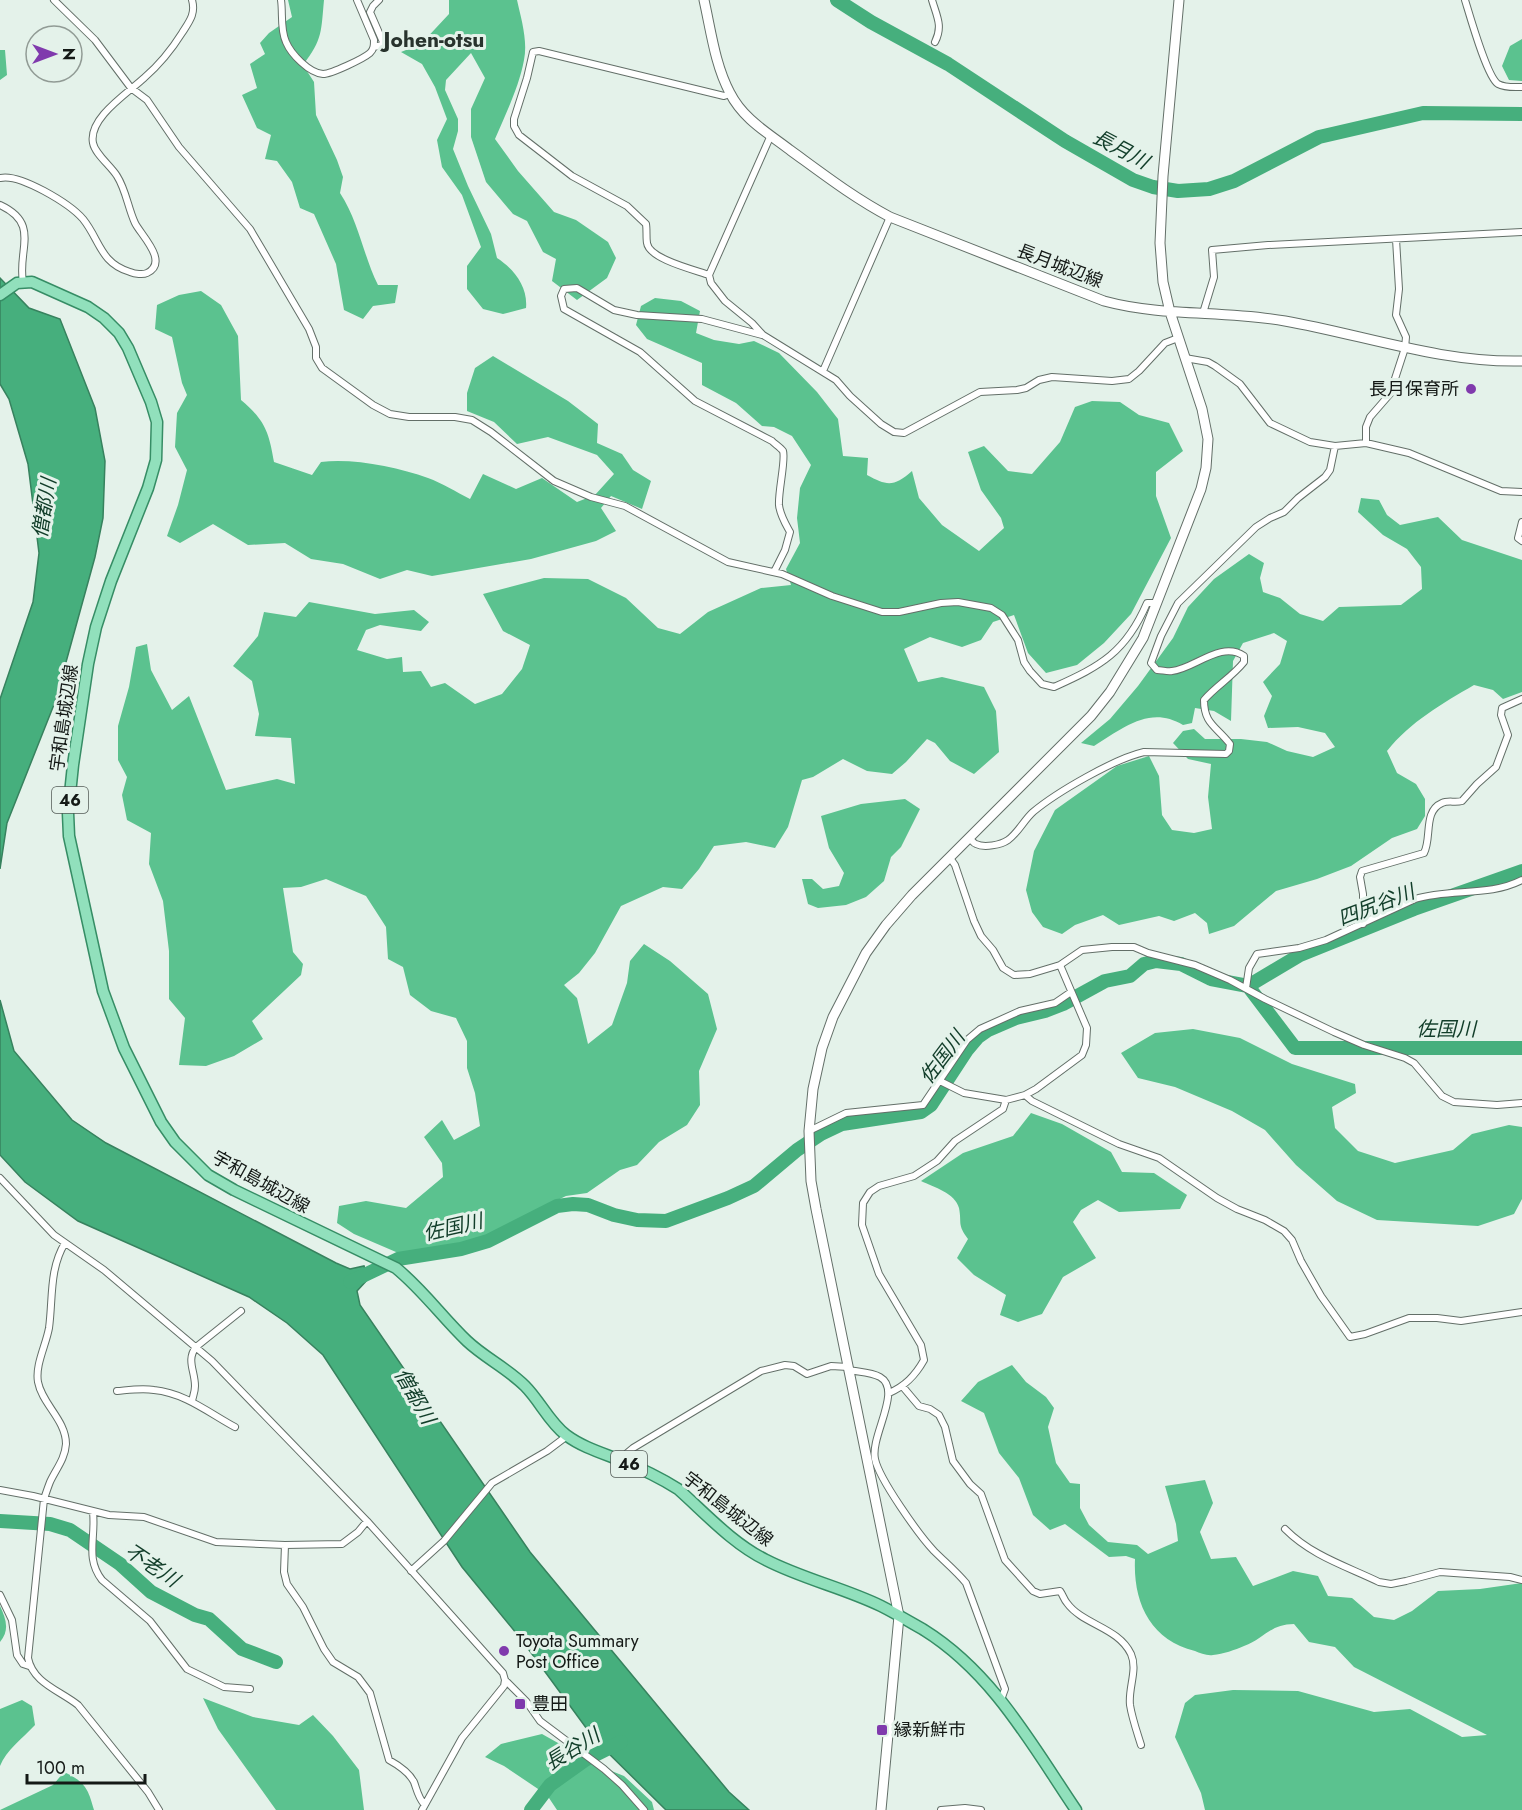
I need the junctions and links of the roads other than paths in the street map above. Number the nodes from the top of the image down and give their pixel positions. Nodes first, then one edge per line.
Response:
1 (54, 0) edge
2 (192, 0) edge
3 (281, 0) edge
4 (357, 0) edge
5 (379, 0) edge
6 (704, 0) edge
7 (932, 0) edge
8 (1179, 0) edge
9 (1465, 0) edge
10 (935, 42) dead end
11 (374, 47) junction
12 (1522, 87) edge
13 (131, 88) junction
14 (730, 94) junction
15 (771, 135) junction
16 (0, 178) edge
17 (0, 206) edge
18 (890, 217) junction
19 (1522, 232) edge
20 (1396, 239) junction
21 (709, 274) junction
22 (20, 282) junction
23 (0, 295) edge
24 (1170, 312) junction
25 (1203, 313) junction
26 (763, 335) junction
27 (1178, 338) junction
28 (1406, 348) junction
29 (1184, 358) junction
30 (1522, 361) edge
31 (824, 371) junction
32 (1366, 443) junction
33 (1335, 446) junction
34 (1522, 492) edge
35 (1522, 522) edge
36 (1522, 542) edge
37 (774, 572) junction
38 (1157, 603) junction
39 (1522, 699) edge
40 (969, 838) junction
41 (950, 858) junction
42 (1522, 880) edge
43 (1363, 924) junction
44 (1060, 965) junction
45 (1246, 988) junction
46 (1071, 992) junction
47 (940, 1081) junction
48 (1025, 1095) junction
49 (1006, 1100) junction
50 (1522, 1103) edge
51 (809, 1131) junction
52 (0, 1178) edge
53 (65, 1243) junction
54 (241, 1311) dead end
55 (1522, 1312) edge
56 (196, 1347) junction
57 (848, 1368) junction
58 (903, 1387) junction
59 (117, 1391) dead end
60 (889, 1393) junction
61 (192, 1401) junction
62 (235, 1426) dead end
63 (567, 1436) junction
64 (622, 1461) junction
65 (0, 1490) edge
66 (44, 1499) junction
67 (93, 1512) junction
68 (367, 1521) junction
69 (1285, 1529) dead end
70 (285, 1545) junction
71 (411, 1571) junction
72 (1522, 1580) edge
73 (0, 1595) edge
74 (899, 1616) junction
75 (29, 1666) junction
76 (506, 1680) junction
77 (250, 1689) dead end
78 (1001, 1700) junction
79 (1141, 1745) dead end
80 (423, 1807) edge
81 (159, 1810) edge
82 (644, 1810) edge
83 (881, 1810) edge
84 (941, 1810) edge
85 (981, 1810) edge
86 (1076, 1810) edge

1 - 13 street
2 - 13 street
3 - 11 street
4 - 11 street
5 - 11 street
6 - 14 street, 長月城辺線
7 - 10 street
8 - 24 street
9 - 12 street
13 - 16 street
13 - 37 street
14 - 15 street, 長月城辺線
14 - 21 street
15 - 18 street, 長月城辺線
15 - 21 street
17 - 22 street
18 - 24 street, 長月城辺線
18 - 31 street
19 - 20 street
20 - 25 street
20 - 28 street
21 - 26 street
22 - 23 main road
22 - 63 main road, 宇和島城辺線 / 46
24 - 25 street, 長月城辺線
24 - 27 street
25 - 28 street, 長月城辺線
26 - 31 street
26 - 37 street
27 - 29 street
27 - 31 street
28 - 30 street, 長月城辺線
28 - 32 street
29 - 33 street
29 - 38 street
32 - 33 street
32 - 34 street
33 - 40 street
35 - 36 street
37 - 38 street
38 - 40 street
39 - 43 street
40 - 41 street
41 - 44 street
41 - 51 street
42 - 43 street
43 - 45 street
44 - 45 street
44 - 46 street
45 - 50 street
46 - 47 street
46 - 48 street
47 - 49 street
47 - 51 street
48 - 49 street
48 - 55 street
49 - 58 street
51 - 57 street
52 - 53 street
53 - 56 street
53 - 66 street
54 - 56 street
56 - 61 street
56 - 68 street
57 - 60 street
57 - 64 street
57 - 74 street
58 - 60 street
58 - 79 street
59 - 61 street
60 - 78 street
61 - 62 street
63 - 64 main road, 宇和島城辺線 / 46
63 - 71 street
64 - 74 main road, 宇和島城辺線 / 46
65 - 66 street
66 - 67 street
66 - 75 street
67 - 70 street
67 - 77 street
68 - 70 street
68 - 71 street
69 - 72 street
70 - 80 street
71 - 76 street
73 - 75 street
74 - 78 main road, 宇和島城辺線 / 46
74 - 83 street
75 - 81 street
76 - 80 street
76 - 82 street
78 - 86 main road, 宇和島城辺線 / 46
84 - 85 street

